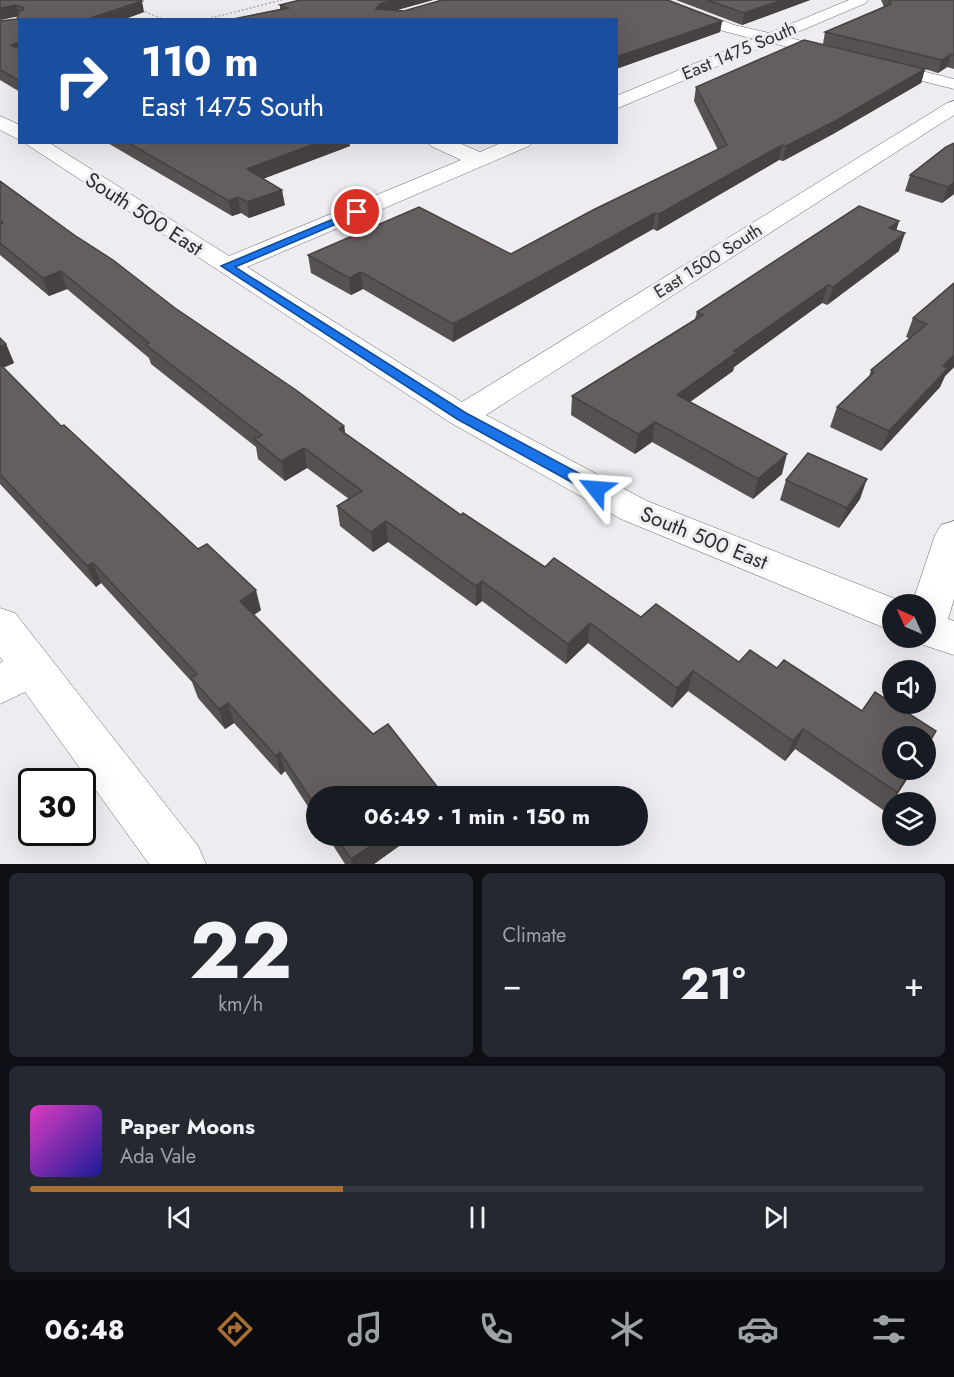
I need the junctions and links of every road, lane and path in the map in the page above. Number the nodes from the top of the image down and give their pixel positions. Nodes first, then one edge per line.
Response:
1 (282, 0) edge
2 (656, 0) edge
3 (861, 0) edge
4 (135, 8) edge
5 (160, 18) edge
6 (211, 18) edge
7 (770, 38) junction
8 (618, 84) edge
9 (954, 84) edge
10 (643, 91) junction
11 (618, 102) edge
12 (954, 107) edge
13 (0, 122) edge
14 (18, 133) edge
15 (18, 142) edge
16 (36, 144) edge
17 (443, 144) edge
18 (517, 144) edge
19 (0, 147) edge
20 (480, 160) junction
21 (227, 266) junction
22 (462, 416) junction
23 (954, 535) edge
24 (935, 594) edge
25 (882, 611) edge
26 (0, 625) edge
27 (936, 632) edge
28 (954, 638) edge
29 (16, 675) edge
30 (180, 864) edge

1 - 6 path
2 - 7 street
3 - 7 street, East 1475 South
4 - 5 path
7 - 9 street
7 - 10 street, East 1475 South
8 - 10 street
10 - 11 street, East 1475 South
12 - 22 street, East 1500 South
13 - 14 street
15 - 19 street
16 - 21 street, South 500 East
17 - 20 street
18 - 20 street
20 - 21 street
21 - 22 street, South 500 East
22 - 25 street, South 500 East
23 - 24 street
26 - 29 street
27 - 28 street
29 - 30 street

